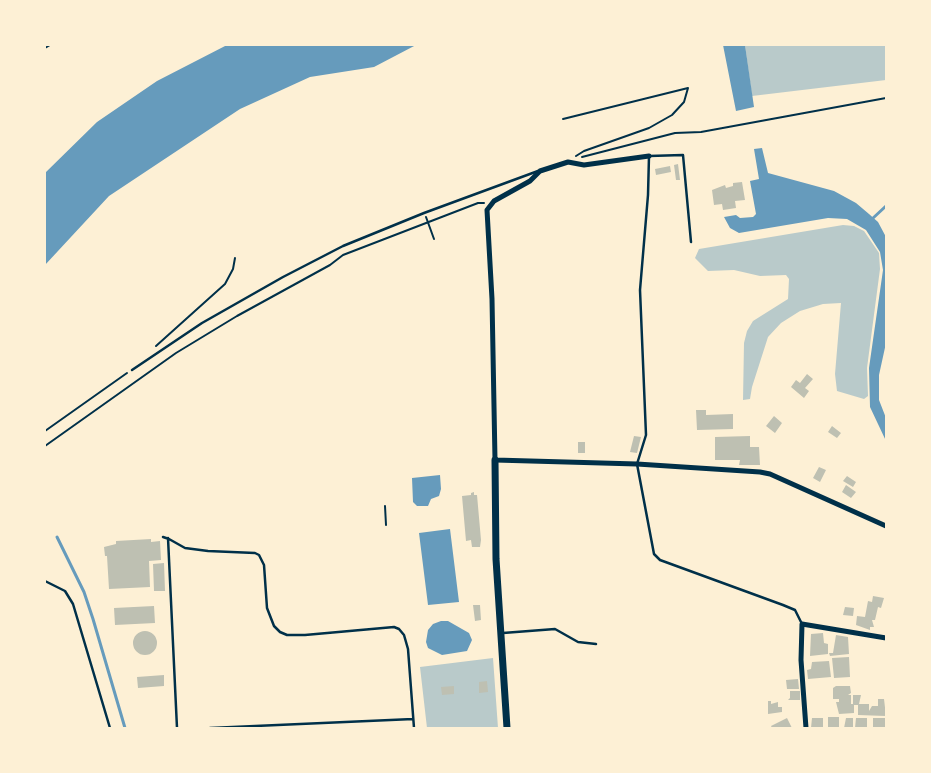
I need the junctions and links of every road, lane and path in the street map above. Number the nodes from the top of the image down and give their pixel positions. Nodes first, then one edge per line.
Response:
1 (50, 45) edge
2 (45, 48) edge
3 (886, 98) edge
4 (563, 119) dead end
5 (649, 156) junction
6 (568, 162) junction
7 (540, 171) junction
8 (490, 206) junction
9 (424, 213) junction
10 (428, 223) junction
11 (434, 239) dead end
12 (691, 242) dead end
13 (235, 258) dead end
14 (152, 350) dead end
15 (132, 370) joint
16 (45, 431) edge
17 (45, 446) edge
18 (496, 460) junction
19 (637, 464) junction
20 (385, 506) dead end
21 (386, 525) dead end
22 (886, 526) edge
23 (163, 538) dead end
24 (168, 538) junction
25 (45, 582) edge
26 (802, 624) junction
27 (501, 634) junction
28 (886, 638) edge
29 (596, 644) dead end
30 (413, 719) junction
31 (284, 726) edge
32 (110, 728) edge
33 (177, 728) edge
34 (210, 728) edge
35 (226, 728) edge
36 (414, 728) edge
37 (507, 728) edge
38 (806, 728) edge

1 - 2 path
3 - 6 path
4 - 6 path
5 - 6 street
5 - 12 lane
5 - 19 lane
6 - 7 street
7 - 8 street
7 - 9 lane
8 - 10 path
8 - 18 street
9 - 10 path
9 - 15 lane
10 - 11 path
10 - 17 path
13 - 14 path
15 - 16 path
18 - 19 street
18 - 27 street
19 - 22 street
19 - 26 lane
20 - 21 path
23 - 24 lane
24 - 30 lane
24 - 33 lane
25 - 32 lane
26 - 28 street
26 - 38 street
27 - 29 lane
27 - 37 street
30 - 31 lane
30 - 36 lane
31 - 35 lane
34 - 35 lane

